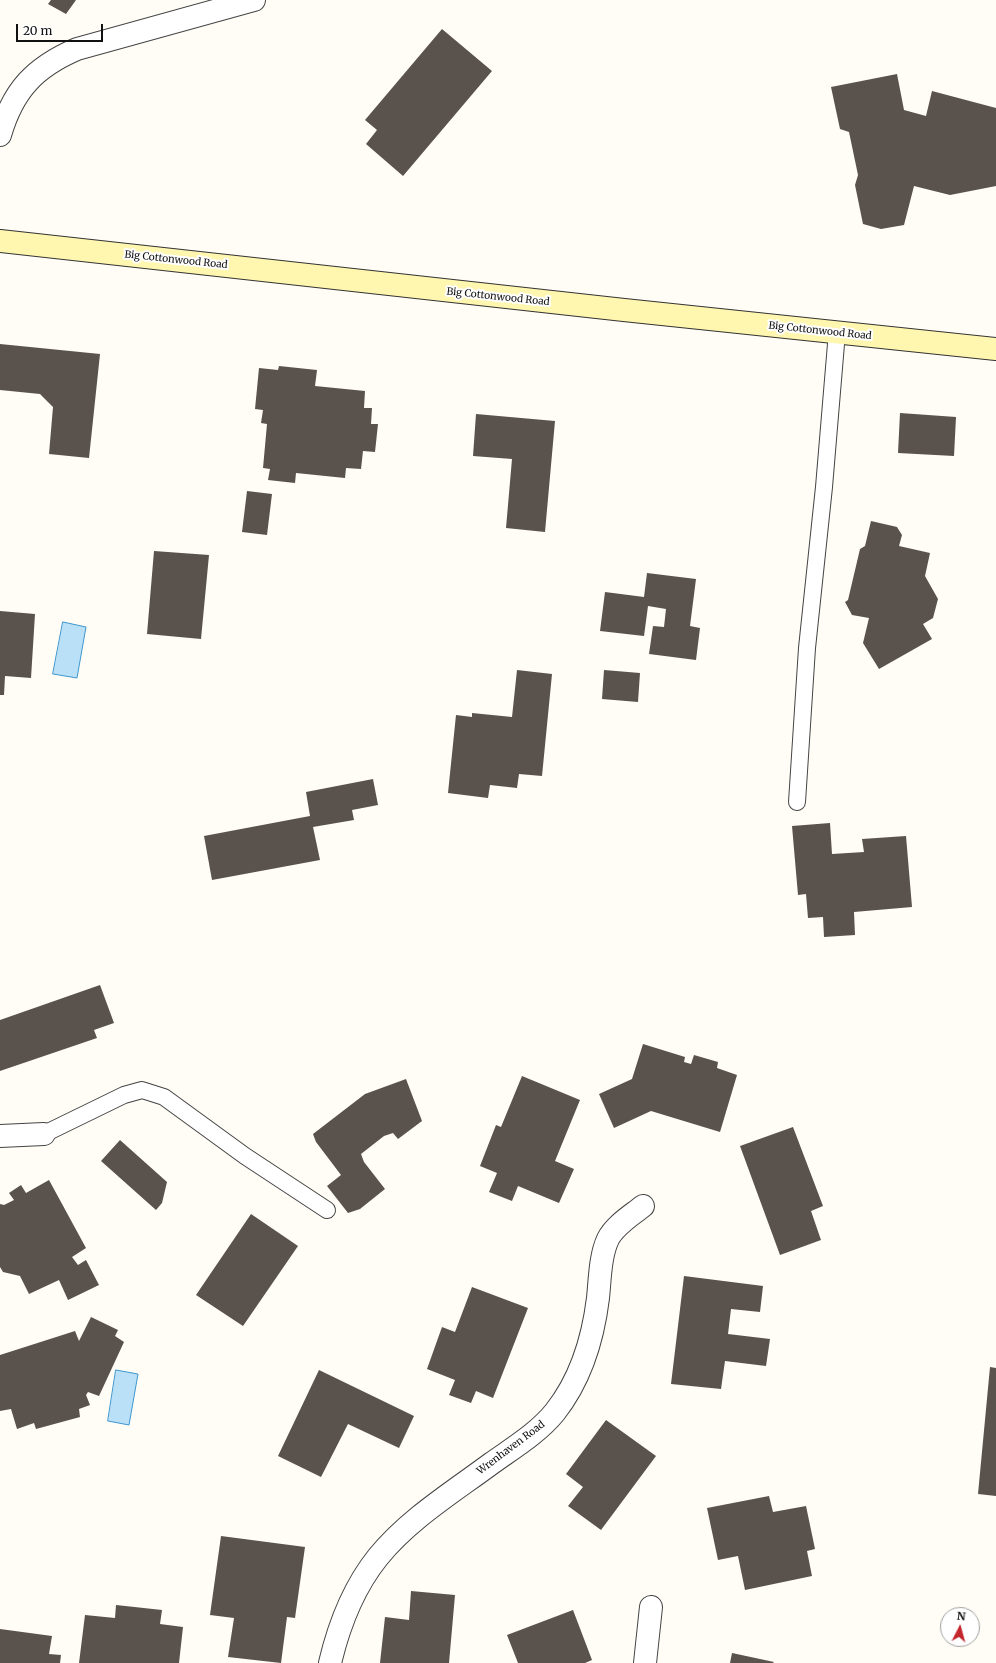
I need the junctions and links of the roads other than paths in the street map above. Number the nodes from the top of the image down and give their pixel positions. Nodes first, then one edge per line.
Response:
1 (254, 0) edge
2 (0, 135) edge
3 (0, 241) edge
4 (837, 332) junction
5 (996, 349) edge
6 (797, 802) dead end
7 (44, 1134) joint
8 (0, 1136) edge
9 (643, 1206) dead end
10 (328, 1210) dead end
11 (651, 1608) dead end
12 (330, 1663) edge
13 (645, 1663) edge

1 - 2 street
3 - 4 main road, Big Cottonwood Road
4 - 5 main road, Big Cottonwood Road
4 - 6 lane
7 - 8 street
7 - 10 lane
9 - 12 street, Wrenhaven Road
11 - 13 street

